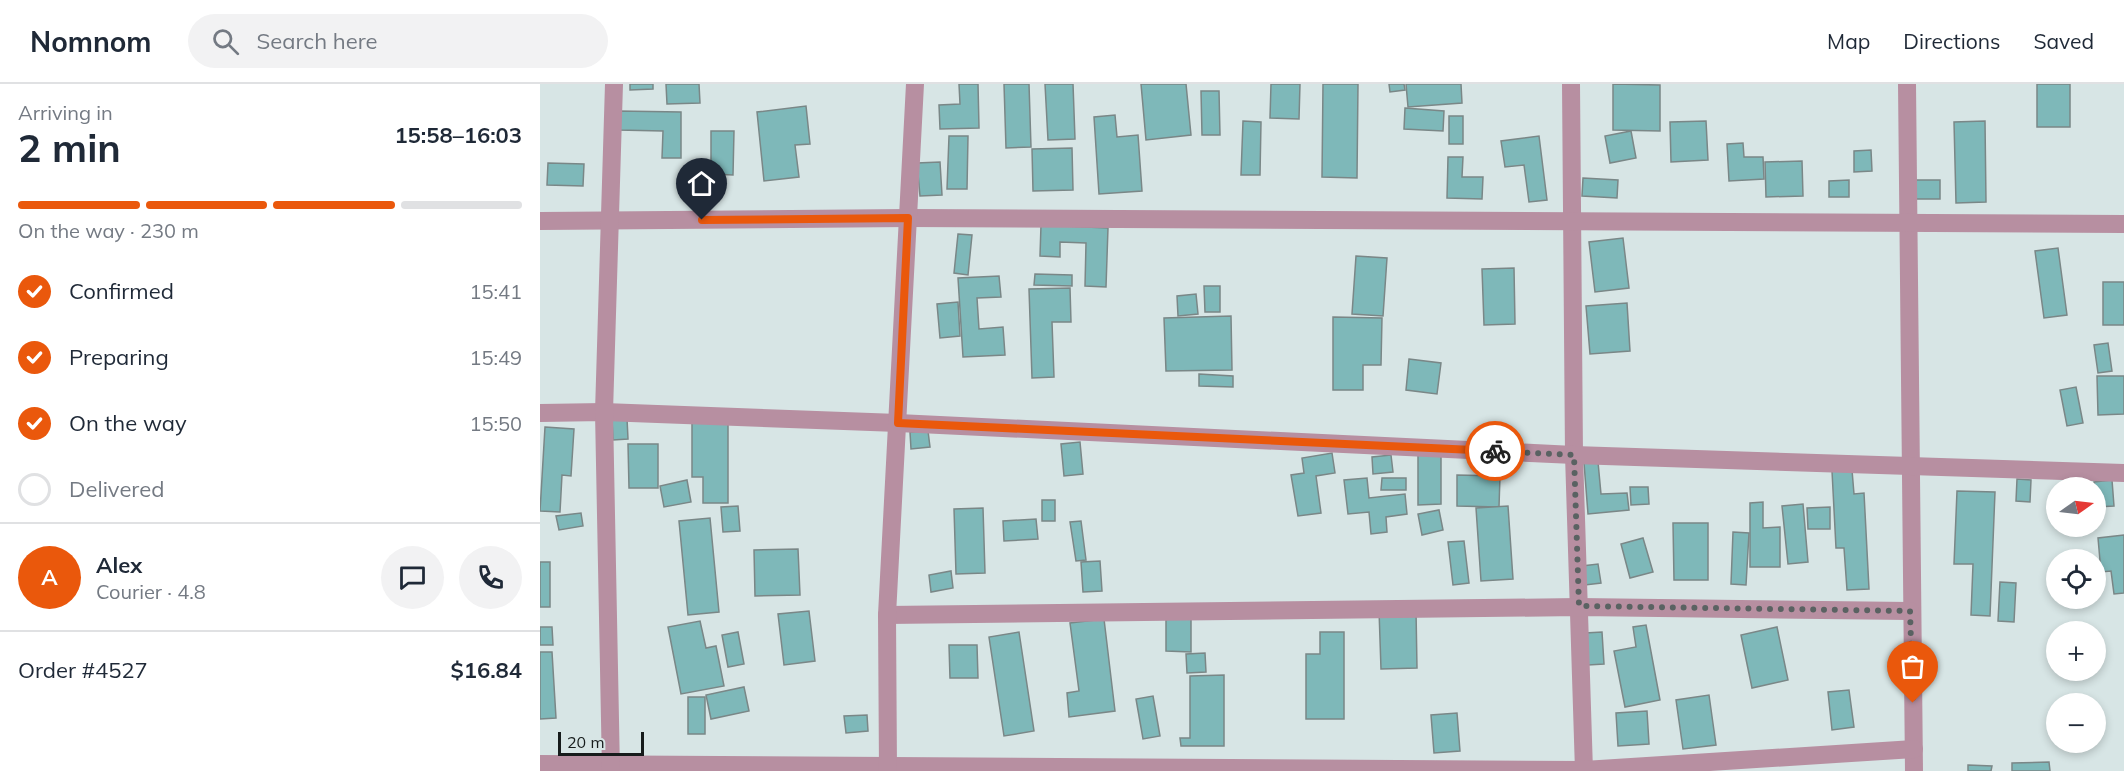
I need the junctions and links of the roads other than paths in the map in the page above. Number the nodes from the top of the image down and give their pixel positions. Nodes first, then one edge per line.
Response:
1 (614, 84) edge
2 (915, 84) edge
3 (1571, 84) edge
4 (1907, 84) edge
5 (908, 218) junction
6 (540, 221) edge
7 (611, 221) junction
8 (1570, 222) junction
9 (1908, 223) junction
10 (2124, 224) edge
11 (604, 412) junction
12 (540, 413) edge
13 (898, 423) junction
14 (1574, 455) junction
15 (1912, 464) junction
16 (2124, 473) edge
17 (1579, 606) junction
18 (1910, 611) junction
19 (888, 615) junction
20 (1914, 749) junction
21 (540, 764) edge
22 (611, 768) edge
23 (888, 768) edge
24 (1584, 771) edge
25 (1914, 771) edge

1 - 7 street
2 - 5 street
3 - 8 street
4 - 9 street
5 - 7 street
5 - 8 street
5 - 13 street
6 - 7 street
7 - 11 street
8 - 9 street
8 - 14 street
9 - 10 street
9 - 15 street
11 - 12 street
11 - 13 street
11 - 22 street
13 - 14 street
13 - 19 street
14 - 15 street
14 - 17 street
15 - 16 street
15 - 18 street
17 - 18 street
17 - 19 street
17 - 24 street
18 - 20 street
19 - 23 street
20 - 24 street
20 - 25 street
21 - 22 street
22 - 23 street
23 - 24 street

